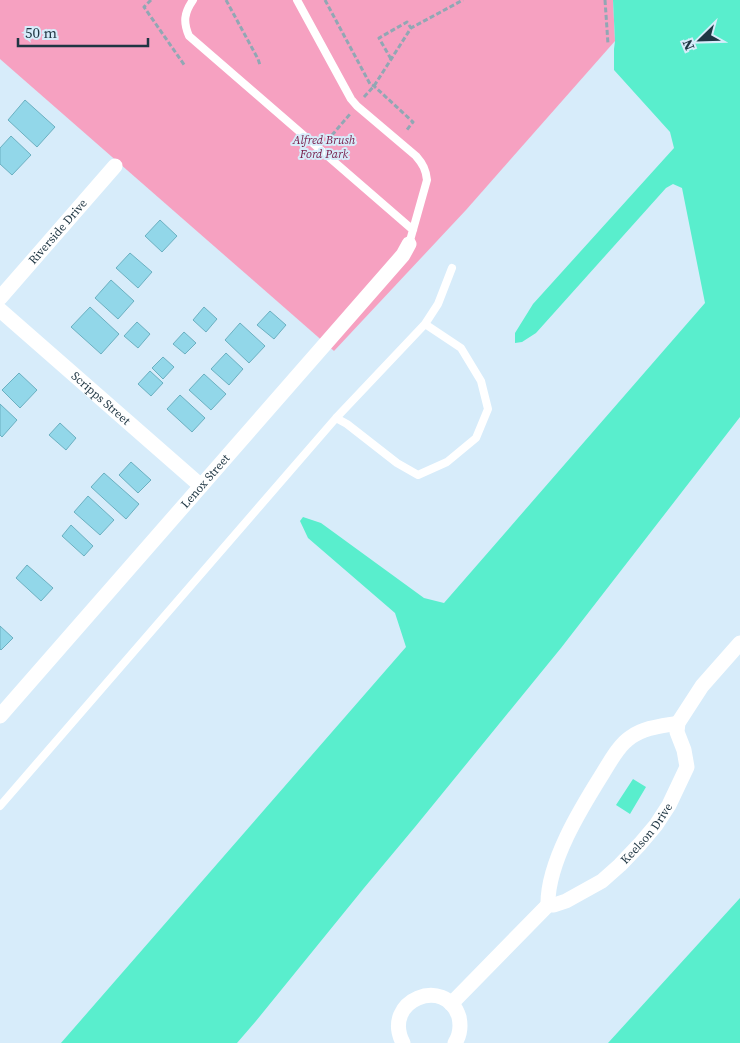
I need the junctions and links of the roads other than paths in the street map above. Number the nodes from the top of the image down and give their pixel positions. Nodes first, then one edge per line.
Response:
1 (193, 0) edge
2 (297, 0) edge
3 (115, 166) dead end
4 (411, 237) junction
5 (452, 268) dead end
6 (0, 298) edge
7 (0, 310) edge
8 (425, 324) junction
9 (336, 418) junction
10 (201, 486) junction
11 (740, 643) edge
12 (0, 716) edge
13 (678, 723) junction
14 (0, 806) edge
15 (548, 905) junction
16 (450, 1004) junction
17 (403, 1043) edge
18 (455, 1043) edge

1 - 4 lane
2 - 4 lane
3 - 6 street, Riverside Drive
4 - 10 street, Lenox Street
5 - 8 lane
7 - 10 street, Scripps Street
8 - 9 lane
8 - 9 lane
9 - 14 lane
10 - 12 street, Lenox Street
11 - 13 street
13 - 15 street
13 - 15 street, Keelson Drive
15 - 16 street, Keelson Drive
16 - 17 street
16 - 18 street

